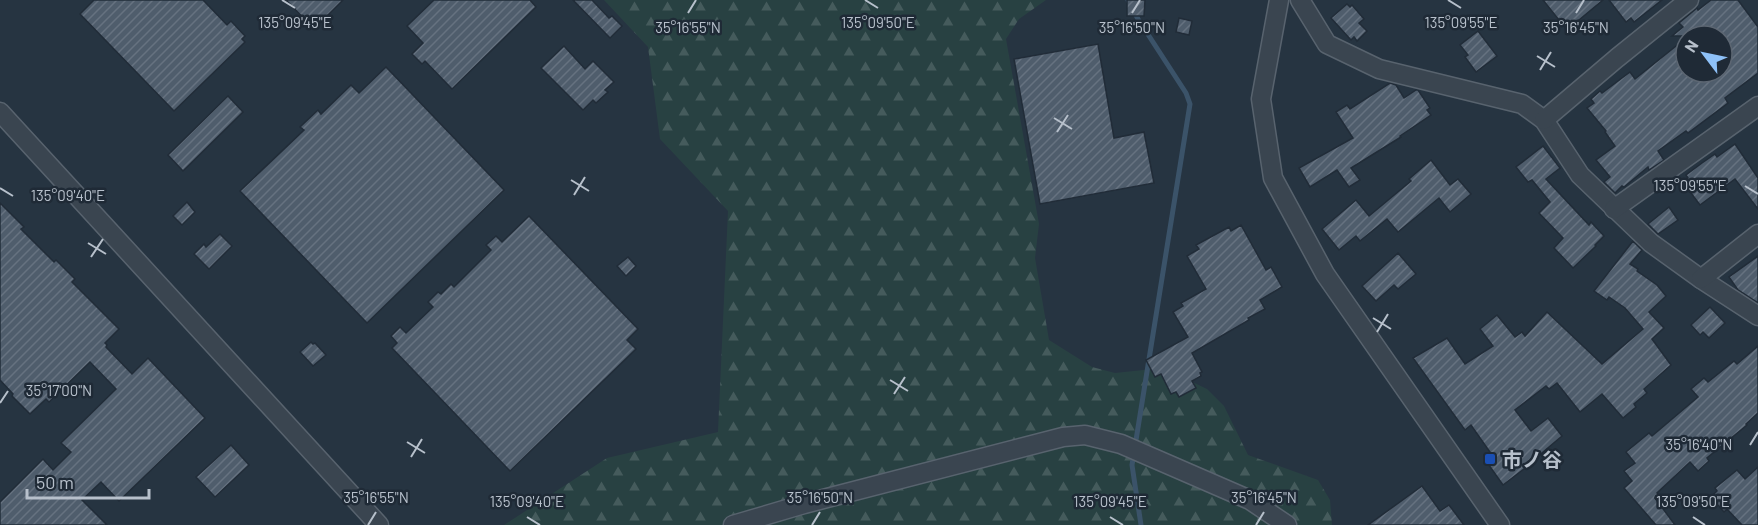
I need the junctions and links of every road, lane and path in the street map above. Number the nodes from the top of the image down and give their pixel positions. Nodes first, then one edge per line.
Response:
1 (1279, 0) edge
2 (1300, 0) edge
3 (1689, 0) edge
4 (1756, 110) edge
5 (0, 112) edge
6 (1544, 120) junction
7 (1614, 209) junction
8 (1758, 234) edge
9 (1701, 279) junction
10 (1758, 316) edge
11 (379, 525) edge
12 (734, 525) edge
13 (1287, 525) edge
14 (1500, 525) edge

1 - 14 street
2 - 6 street
3 - 6 street
4 - 7 street
5 - 11 street
6 - 7 street
7 - 9 street
8 - 9 street
9 - 10 street
12 - 13 street

